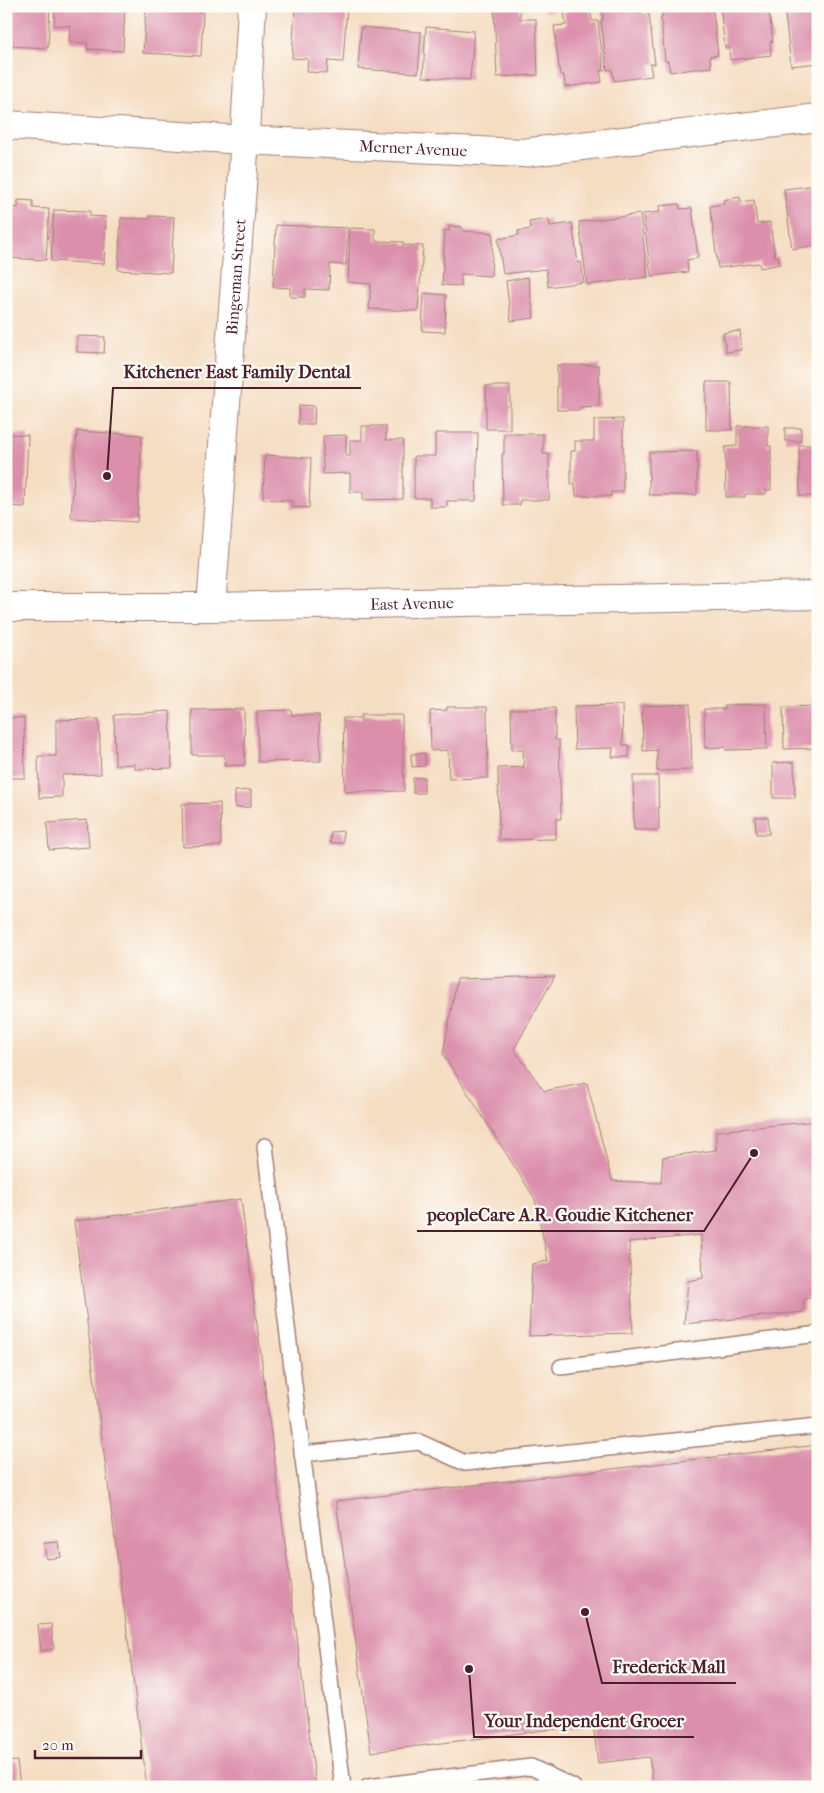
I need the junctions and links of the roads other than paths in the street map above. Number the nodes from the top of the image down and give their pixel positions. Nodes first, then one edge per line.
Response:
1 (252, 6) edge
2 (818, 118) edge
3 (6, 125) edge
4 (245, 140) junction
5 (818, 595) edge
6 (6, 607) edge
7 (211, 607) junction
8 (265, 1146) dead end
9 (818, 1334) edge
10 (561, 1367) dead end
11 (818, 1426) edge
12 (302, 1454) junction
13 (343, 1787) edge
14 (368, 1787) edge
15 (573, 1787) edge

1 - 4 street, Bingeman Street
2 - 4 street, Merner Avenue
3 - 4 street, Merner Avenue
4 - 7 street, Bingeman Street
5 - 7 street, East Avenue
6 - 7 street, East Avenue
8 - 12 lane
9 - 10 lane
11 - 12 lane
12 - 13 lane
14 - 15 lane

